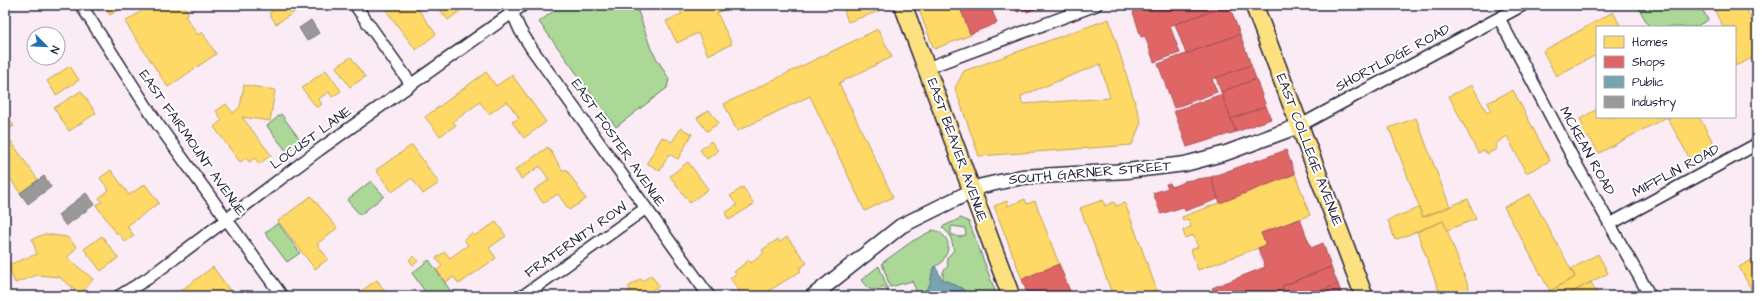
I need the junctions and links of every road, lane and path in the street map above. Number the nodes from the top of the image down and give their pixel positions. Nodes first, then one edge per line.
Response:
1 (81, 5) edge
2 (355, 5) edge
3 (523, 5) edge
4 (903, 5) edge
5 (1096, 5) edge
6 (1254, 5) edge
7 (1523, 5) edge
8 (511, 9) edge
9 (1498, 18) junction
10 (927, 68) junction
11 (411, 84) junction
12 (1299, 126) junction
13 (1757, 144) edge
14 (972, 190) junction
15 (646, 208) junction
16 (227, 218) junction
17 (1610, 224) junction
18 (119, 296) edge
19 (282, 296) edge
20 (523, 296) edge
21 (709, 296) edge
22 (813, 296) edge
23 (1011, 296) edge
24 (1364, 296) edge
25 (1650, 296) edge

1 - 16 street, EAST FAIRMOUNT AVENUE
2 - 11 street
3 - 8 street, LOCUST LANE
4 - 10 main road, EAST BEAVER AVENUE
5 - 10 street
6 - 12 main road, EAST COLLEGE AVENUE
7 - 9 street, SHORTLIDGE ROAD
8 - 11 street, LOCUST LANE
8 - 15 street, EAST FOSTER AVENUE
9 - 12 street, SHORTLIDGE ROAD
9 - 17 street, MCKEAN ROAD
10 - 14 main road, EAST BEAVER AVENUE
11 - 16 street, LOCUST LANE
12 - 14 street, SOUTH GARNER STREET
12 - 24 main road, EAST COLLEGE AVENUE
13 - 17 street, MIFFLIN ROAD
14 - 22 street, SOUTH GARNER STREET
14 - 23 main road, EAST BEAVER AVENUE
15 - 20 street, FRATERNITY ROW
15 - 21 street, EAST FOSTER AVENUE
16 - 18 street, LOCUST LANE
16 - 19 street, EAST FAIRMOUNT AVENUE
17 - 25 street, MCKEAN ROAD

